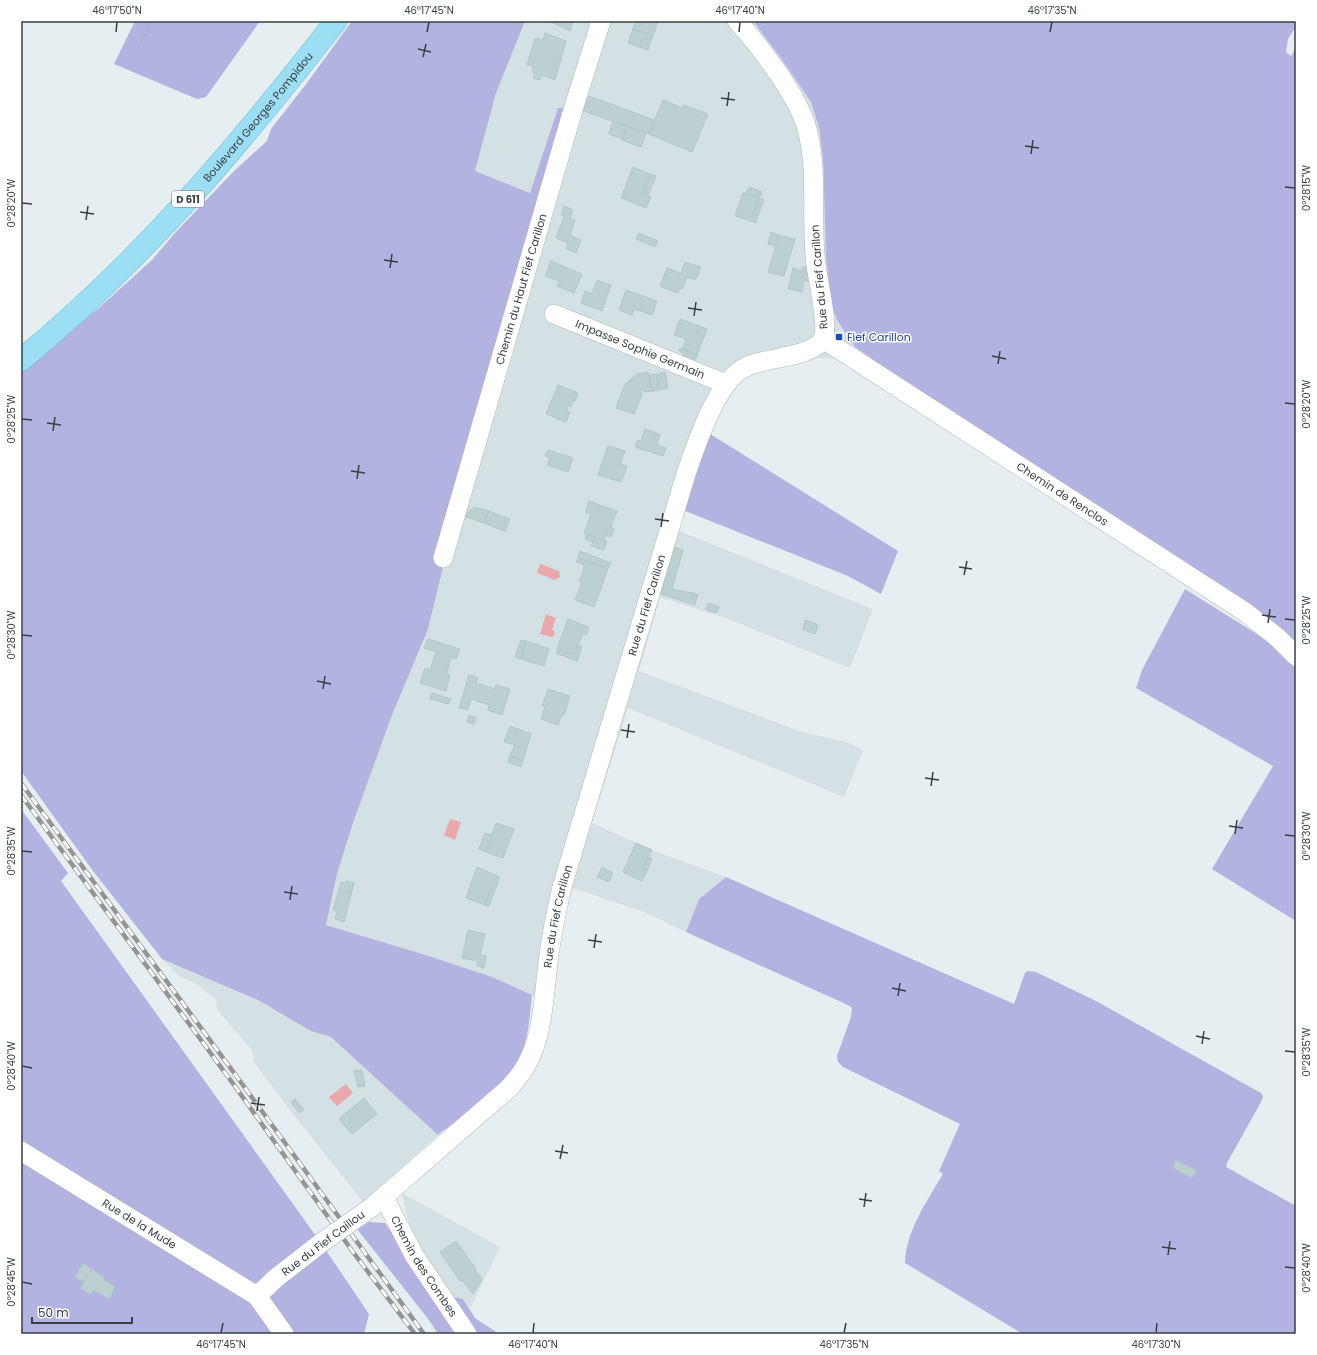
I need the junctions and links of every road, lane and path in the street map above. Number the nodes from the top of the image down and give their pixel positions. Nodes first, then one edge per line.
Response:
1 (151, 21) edge
2 (317, 21) edge
3 (325, 21) edge
4 (336, 21) edge
5 (601, 21) edge
6 (737, 21) edge
7 (141, 43) dead end
8 (200, 174) junction
9 (554, 314) dead end
10 (823, 339) junction
11 (21, 349) edge
12 (21, 360) edge
13 (726, 384) junction
14 (442, 558) dead end
15 (1296, 656) edge
16 (21, 1150) edge
17 (378, 1202) junction
18 (257, 1296) junction
19 (284, 1334) edge
20 (467, 1334) edge

1 - 7 path
2 - 8 main road
3 - 8 main road, Boulevard Georges Pompidou / D 611
4 - 12 main road, Boulevard Georges Pompidou / D 611
5 - 14 street, Chemin du Haut Fief Carillon
6 - 10 street, Rue du Fief Carillon
8 - 11 main road, Boulevard Georges Pompidou / D 611
9 - 13 street, Impasse Sophie Germain
10 - 13 street, Rue du Fief Carillon
10 - 15 street, Chemin de Renclos
13 - 17 street, Rue du Fief Carillon
16 - 18 street, Rue de la Mude
17 - 18 street, Rue du Fief Caillou, bridge
17 - 20 street, Chemin des Combes
18 - 19 street

